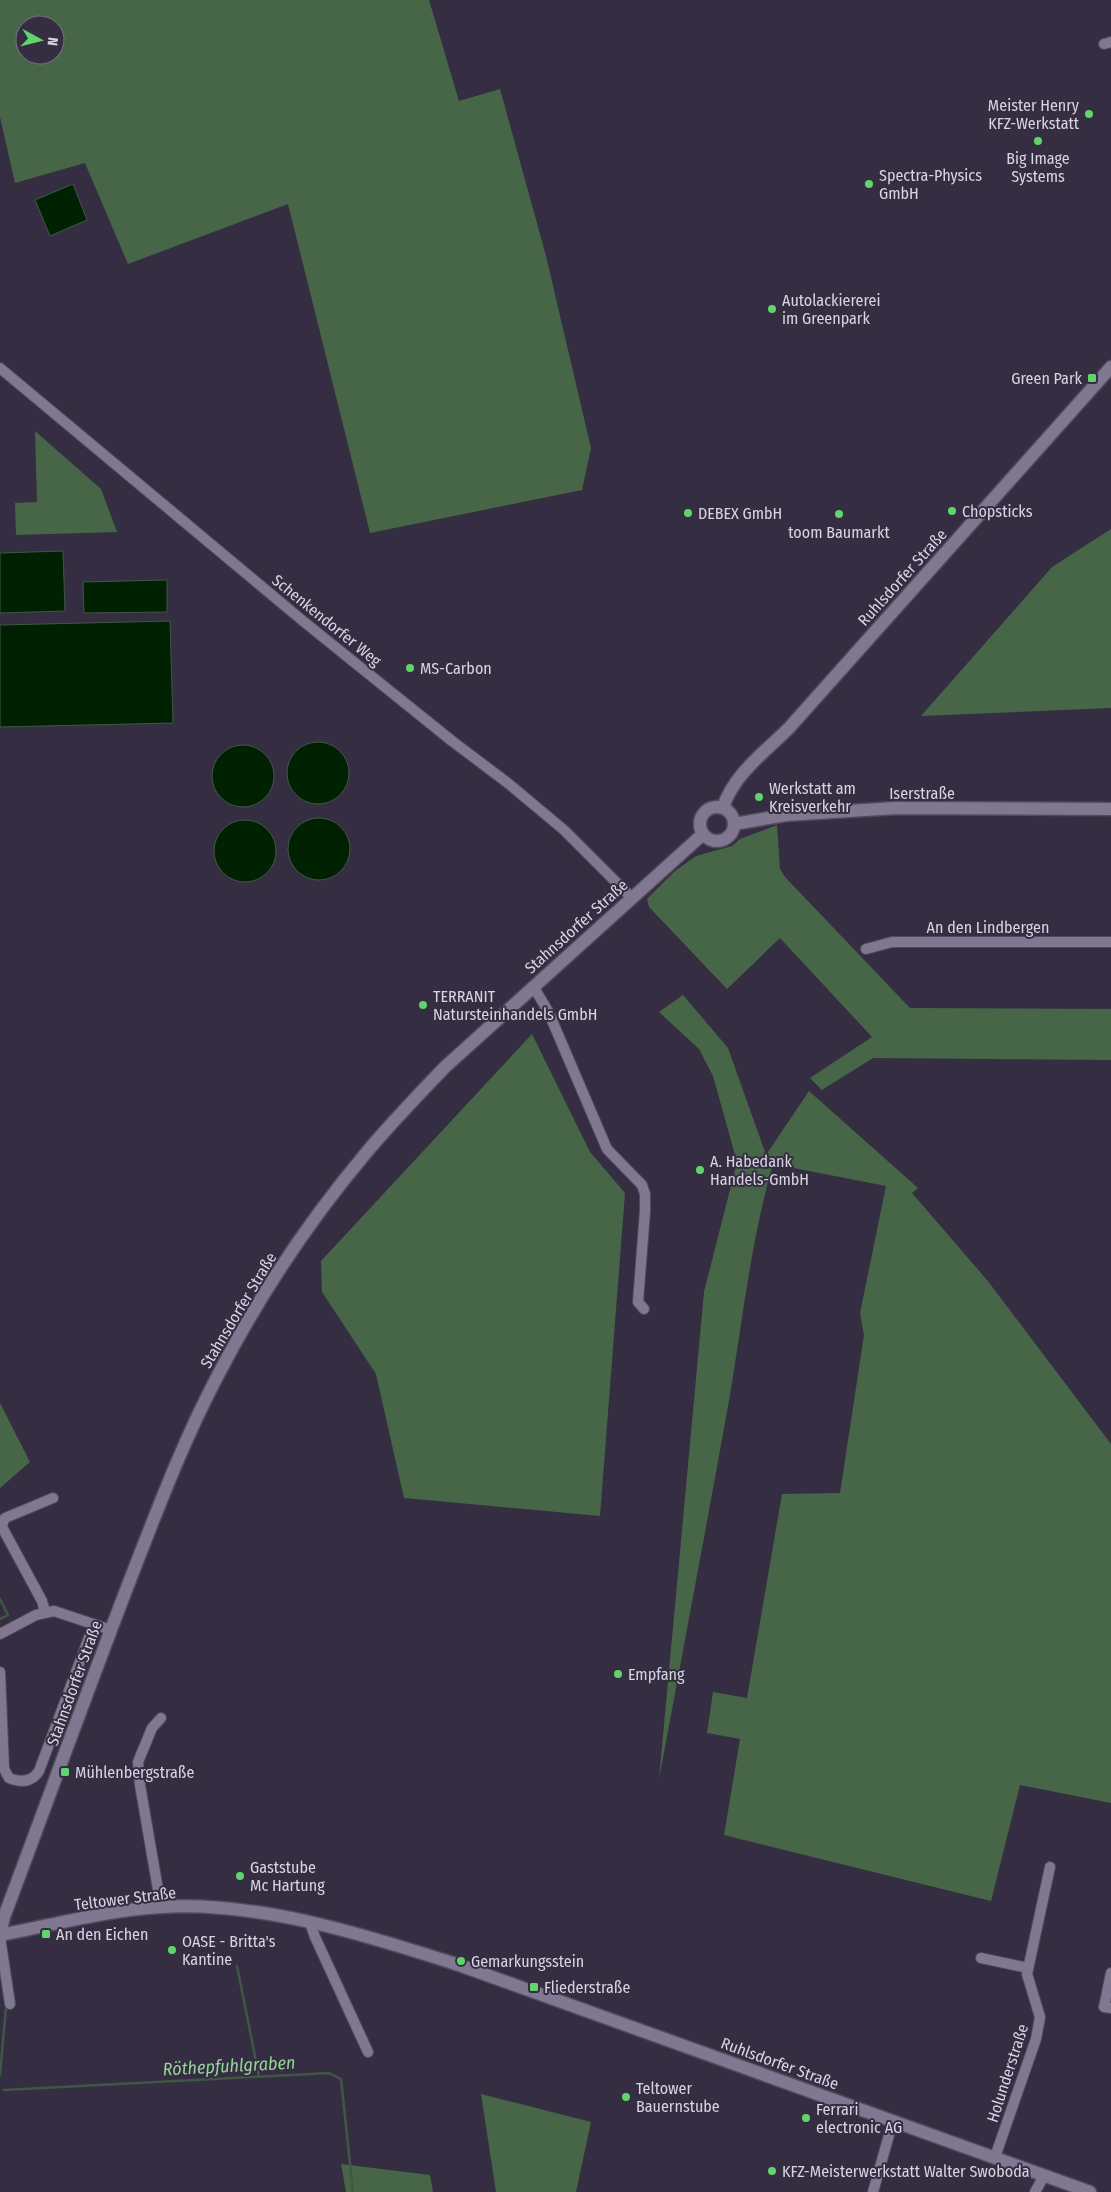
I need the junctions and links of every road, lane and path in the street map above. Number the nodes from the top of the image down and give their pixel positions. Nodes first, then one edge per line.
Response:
1 (1111, 367) edge
2 (0, 368) edge
3 (723, 808) junction
4 (1111, 809) edge
5 (734, 824) junction
6 (703, 834) junction
7 (632, 898) junction
8 (1111, 942) edge
9 (866, 949) dead end
10 (533, 986) junction
11 (644, 1309) dead end
12 (53, 1498) dead end
13 (45, 1612) junction
14 (94, 1624) junction
15 (111, 1630) junction
16 (0, 1634) edge
17 (0, 1672) edge
18 (161, 1718) dead end
19 (1050, 1867) dead end
20 (161, 1907) junction
21 (310, 1923) junction
22 (0, 1935) edge
23 (981, 1958) dead end
24 (459, 1965) joint
25 (1028, 1968) junction
26 (1111, 1973) edge
27 (10, 2004) dead end
28 (1107, 2007) edge
29 (368, 2052) dead end
30 (893, 2121) junction
31 (995, 2157) junction
32 (1044, 2176) junction
33 (873, 2192) edge
34 (1035, 2192) edge
35 (1090, 2192) edge

1 - 3 street, Ruhlsdorfer Straße
2 - 7 street, Schenkendorfer Weg
3 - 5 street
3 - 6 street
4 - 5 street, Iserstraße
5 - 6 street
6 - 7 street, Stahnsdorfer Straße
7 - 10 street, Stahnsdorfer Straße
8 - 9 street, An den Lindbergen
10 - 11 street
10 - 15 street, Stahnsdorfer Straße
12 - 13 street
13 - 14 street
13 - 16 street
14 - 15 street
14 - 17 street
15 - 22 street, Stahnsdorfer Straße
18 - 20 street
19 - 25 street, Holunderstraße
20 - 21 street, Teltower Straße
20 - 22 street, Teltower Straße
21 - 24 street, Teltower Straße
21 - 29 street
22 - 27 street
23 - 25 street
24 - 30 street, Ruhlsdorfer Straße
25 - 31 street, Holunderstraße
26 - 28 street
30 - 31 street, Ruhlsdorfer Straße
30 - 33 street
31 - 32 street, Ruhlsdorfer Straße
32 - 34 street
32 - 35 street, Ruhlsdorfer Straße

